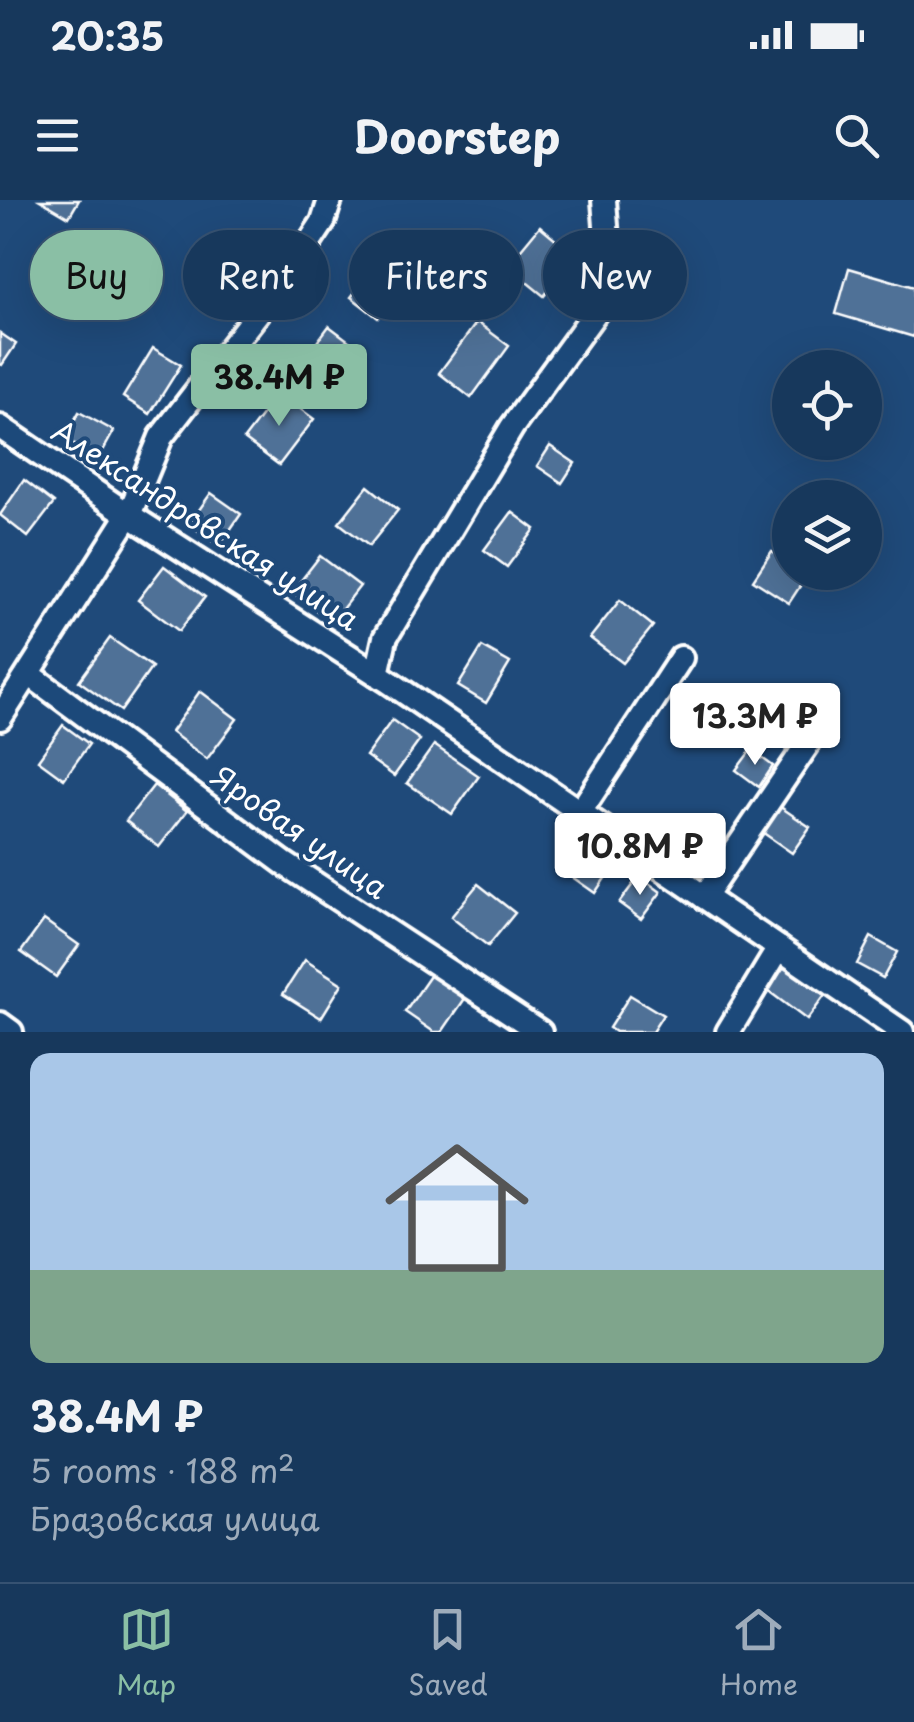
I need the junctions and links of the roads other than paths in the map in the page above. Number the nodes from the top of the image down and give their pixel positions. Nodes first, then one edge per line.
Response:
1 (330, 200) edge
2 (604, 200) edge
3 (0, 427) edge
4 (128, 515) junction
5 (681, 658) dead end
6 (29, 674) junction
7 (377, 674) junction
8 (0, 718) edge
9 (810, 738) dead end
10 (580, 812) junction
11 (704, 897) junction
12 (778, 948) junction
13 (0, 1024) edge
14 (12, 1032) edge
15 (540, 1032) edge
16 (728, 1032) edge
17 (902, 1032) edge

1 - 4 street
2 - 7 street, Александровская улица
3 - 4 street, Александровская улица
4 - 6 street
4 - 7 street, Александровская улица
5 - 10 street
6 - 8 street
6 - 15 street, Яровая улица
7 - 10 street, Александровская улица
9 - 11 street
10 - 11 street, Александровская улица
11 - 12 street, Александровская улица
12 - 16 street
12 - 17 street, Александровская улица
13 - 14 street

